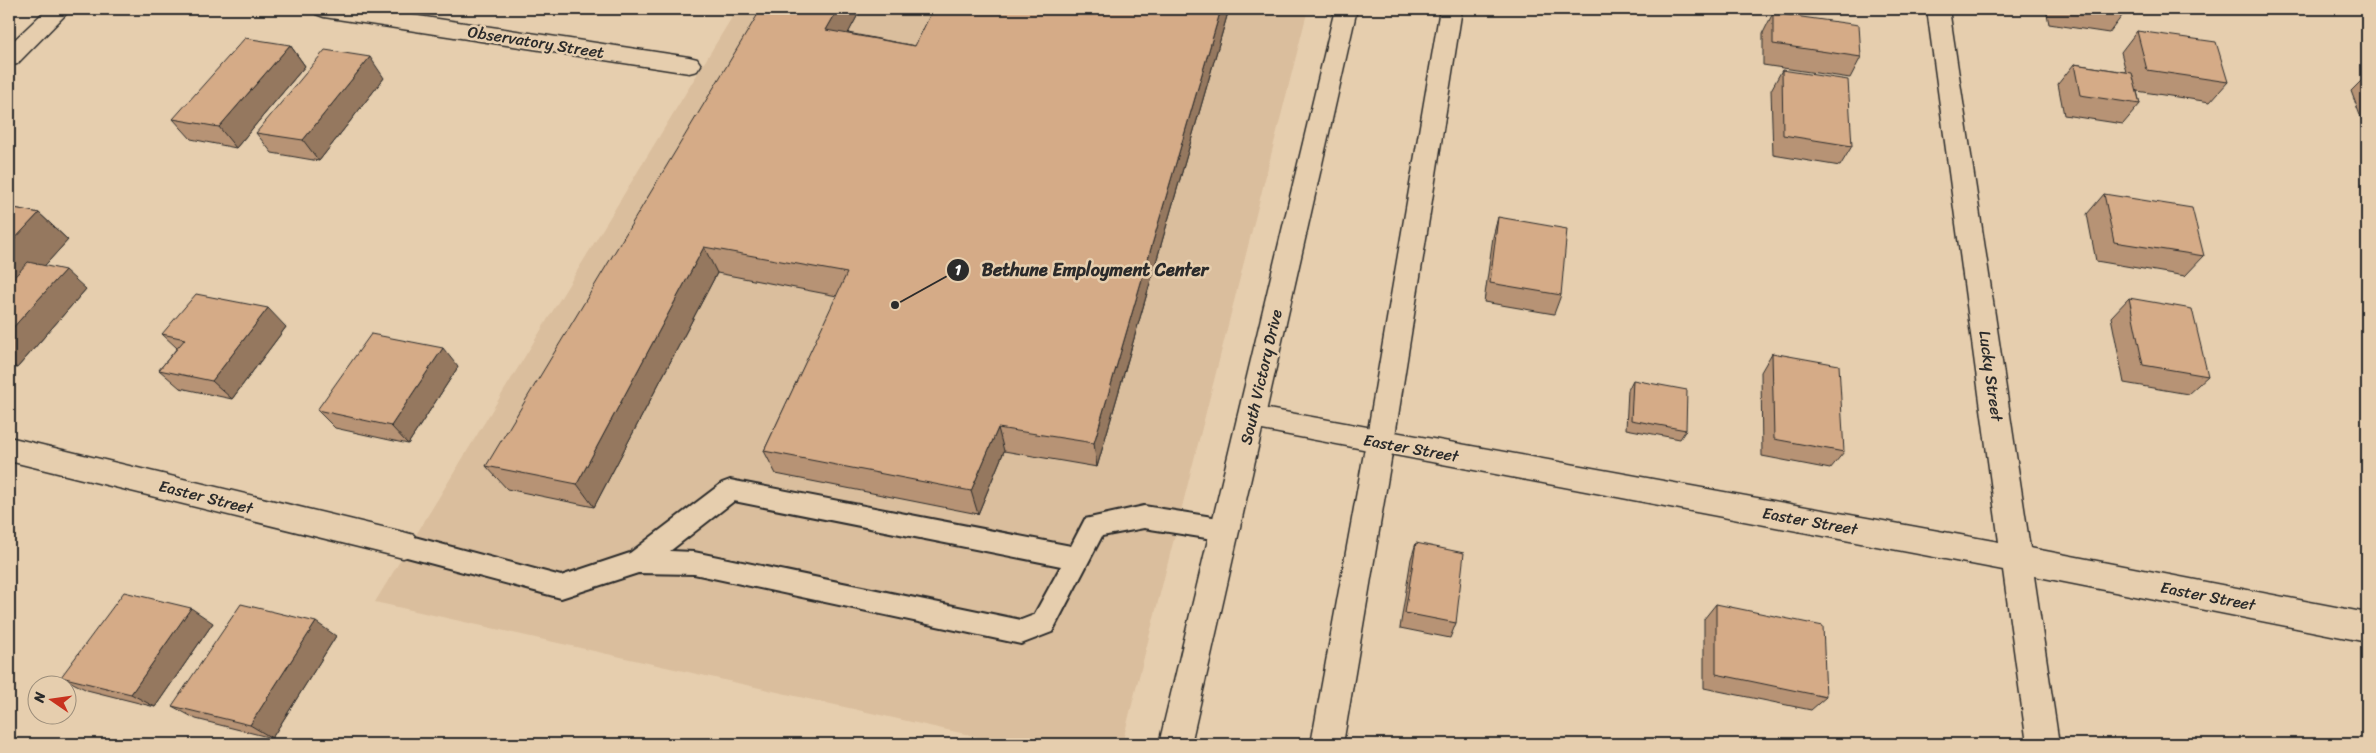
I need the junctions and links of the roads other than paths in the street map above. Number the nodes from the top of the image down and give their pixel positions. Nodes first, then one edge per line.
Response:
1 (60, 9) edge
2 (324, 9) edge
3 (1346, 9) edge
4 (1451, 9) edge
5 (1938, 9) edge
6 (9, 58) edge
7 (688, 65) dead end
8 (1251, 418) junction
9 (1380, 442) junction
10 (9, 449) edge
11 (1225, 530) junction
12 (403, 545) joint
13 (1078, 558) junction
14 (2018, 559) junction
15 (638, 562) junction
16 (2367, 628) edge
17 (1175, 744) edge
18 (1327, 744) edge
19 (2043, 744) edge

1 - 6 street
2 - 7 street, Observatory Street
3 - 8 street, South Victory Drive
4 - 9 street
5 - 14 street, Lucky Street
8 - 9 street, Easter Street
8 - 11 street, South Victory Drive
9 - 14 street, Easter Street
9 - 18 street
10 - 12 street, Easter Street
11 - 13 lane
11 - 17 street, South Victory Drive
12 - 15 lane
13 - 15 lane
13 - 15 lane
14 - 16 street, Easter Street
14 - 19 street, Lucky Street

